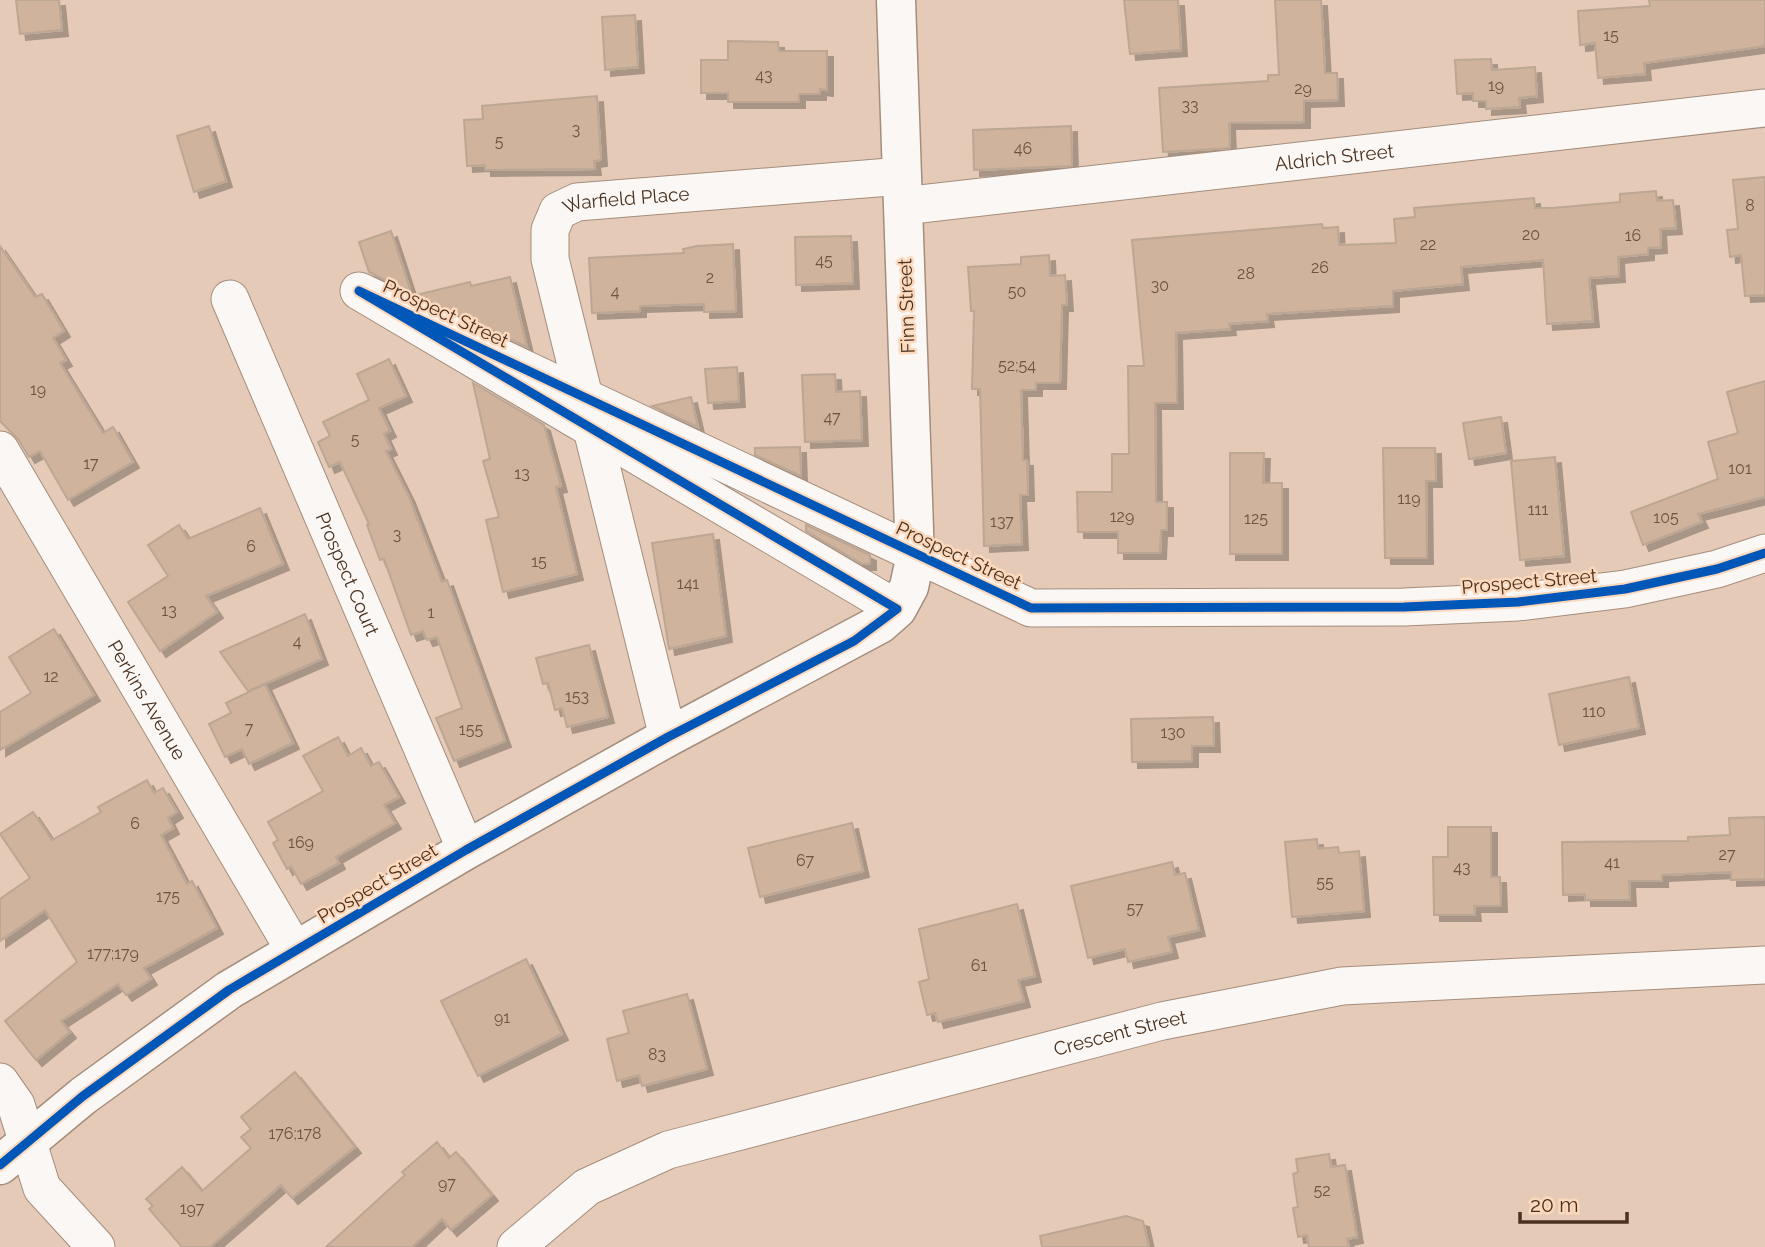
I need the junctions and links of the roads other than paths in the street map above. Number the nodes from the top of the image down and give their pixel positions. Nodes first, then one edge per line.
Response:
1 (896, 0) edge
2 (1765, 108) edge
3 (902, 191) junction
4 (230, 299) dead end
5 (0, 450) edge
6 (1765, 553) edge
7 (897, 609) junction
8 (668, 737) junction
9 (466, 850) junction
10 (295, 951) junction
11 (1765, 965) edge
12 (0, 1082) edge
13 (13, 1154) edge
14 (96, 1247) edge
15 (516, 1247) edge

1 - 3 main road, Finn Street
2 - 3 street, Aldrich Street
3 - 7 main road, Finn Street
3 - 8 street, Warfield Place
4 - 9 street, Prospect Court
5 - 10 street, Perkins Avenue
6 - 7 street, Prospect Street
7 - 8 main road, Prospect Street
8 - 9 main road, Prospect Street
9 - 10 main road, Prospect Street
10 - 13 main road, Prospect Street
11 - 15 street, Crescent Street
12 - 13 street
13 - 14 street

